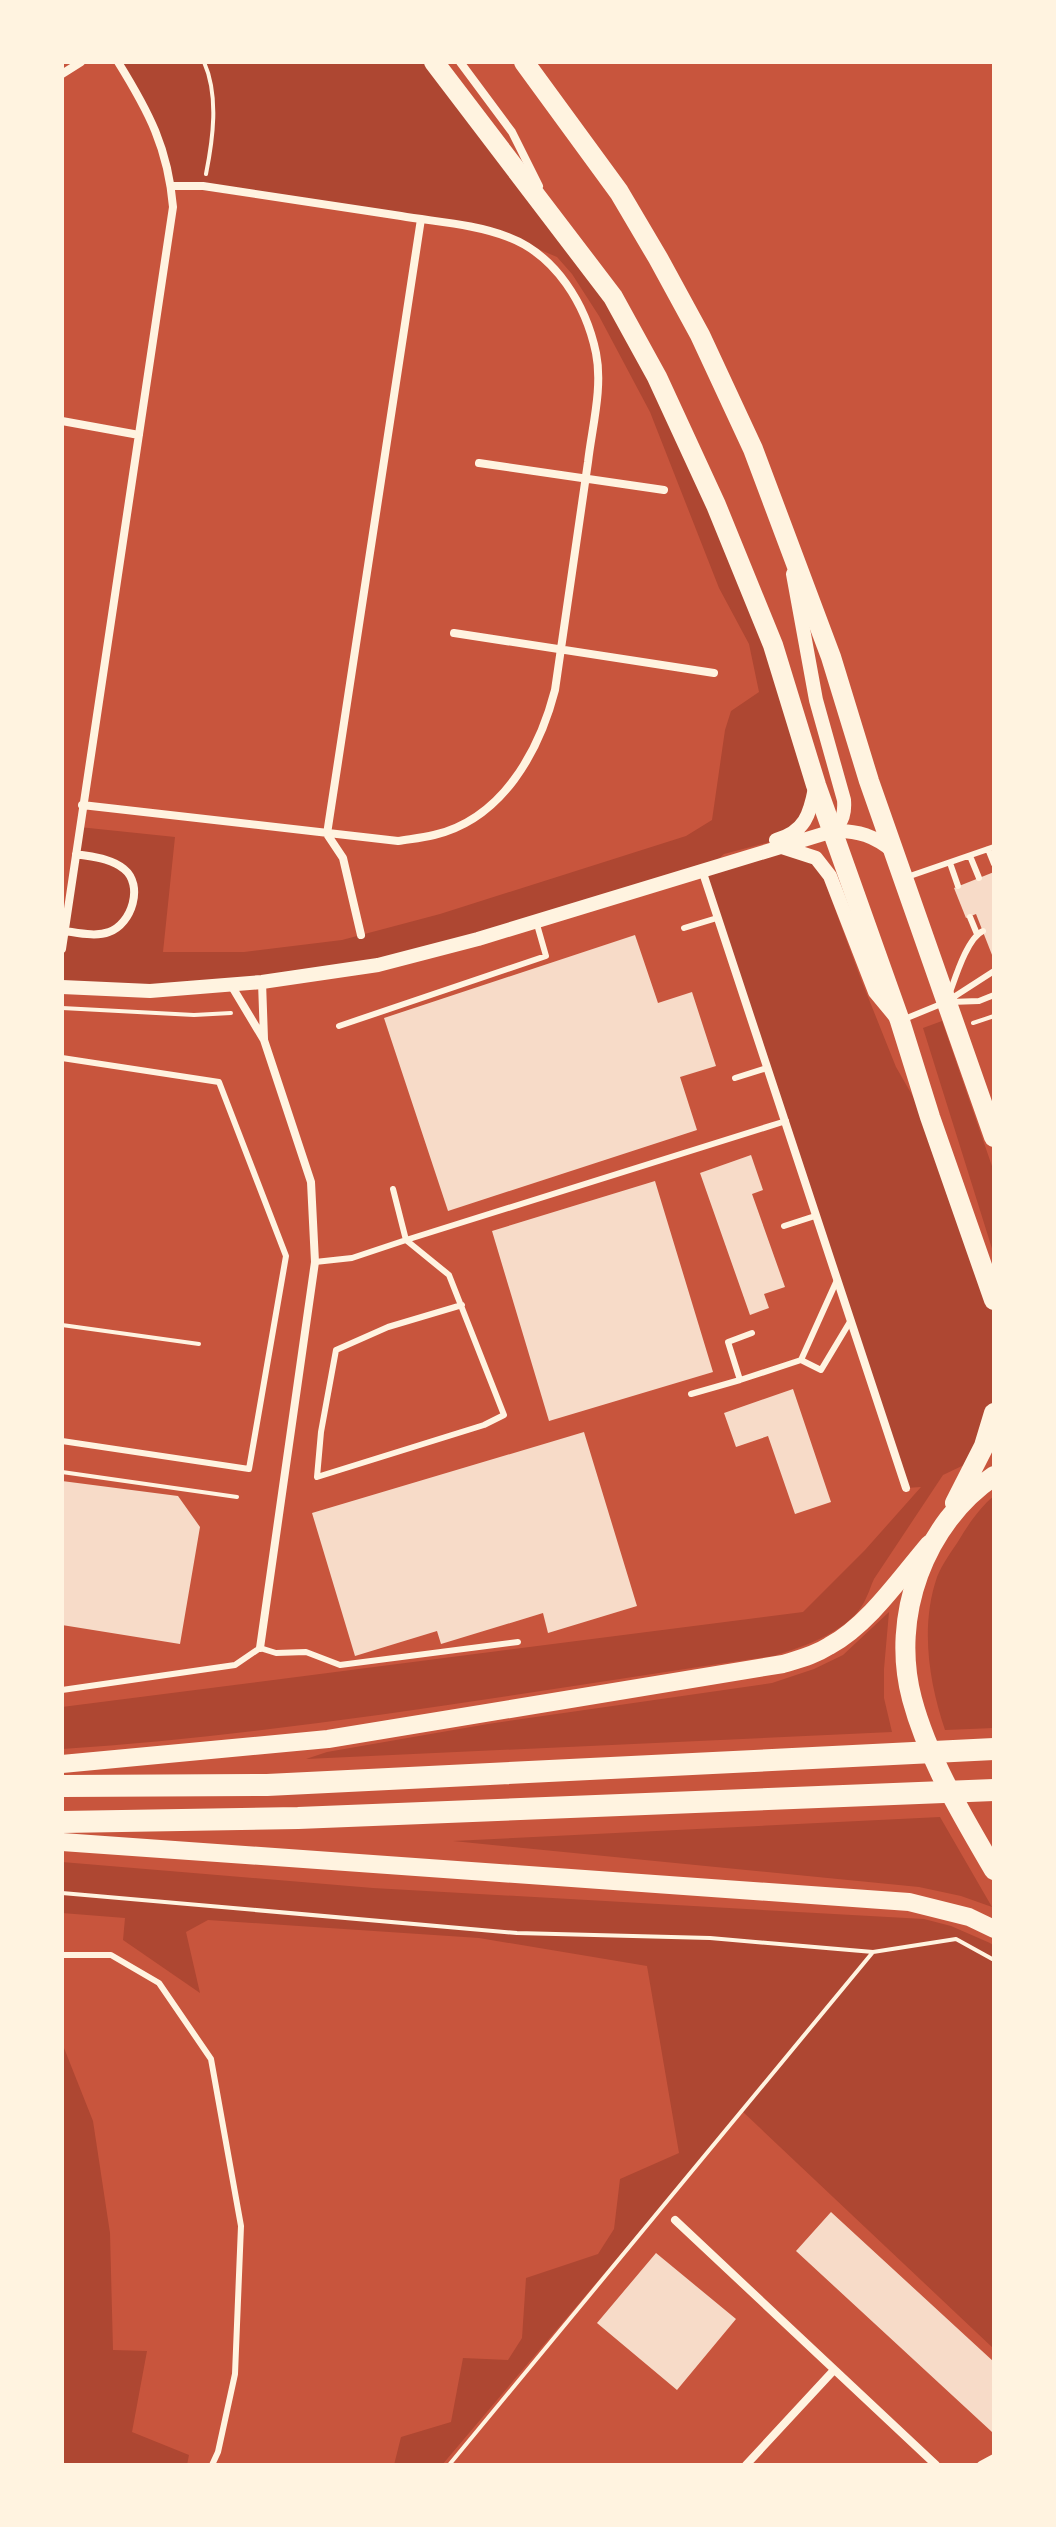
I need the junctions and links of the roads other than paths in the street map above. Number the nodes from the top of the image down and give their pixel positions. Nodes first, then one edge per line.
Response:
1 (81, 62) edge
2 (118, 62) edge
3 (434, 62) edge
4 (460, 62) edge
5 (524, 62) edge
6 (62, 74) edge
7 (171, 186) junction
8 (421, 219) junction
9 (557, 223) junction
10 (62, 421) edge
11 (139, 435) junction
12 (479, 463) dead end
13 (585, 479) junction
14 (664, 490) dead end
15 (786, 534) junction
16 (454, 633) dead end
17 (561, 650) junction
18 (714, 673) dead end
19 (816, 785) junction
20 (82, 805) junction
21 (833, 831) junction
22 (327, 834) junction
23 (782, 847) junction
24 (991, 848) edge
25 (894, 852) junction
26 (76, 854) junction
27 (970, 856) junction
28 (950, 863) junction
29 (994, 864) edge
30 (706, 868) junction
31 (979, 878) dead end
32 (903, 879) junction
33 (958, 886) dead end
34 (970, 917) dead end
35 (717, 918) junction
36 (536, 921) junction
37 (684, 928) dead end
38 (65, 931) junction
39 (361, 935) dead end
40 (62, 949) edge
41 (994, 971) edge
42 (262, 982) junction
43 (230, 984) junction
44 (62, 987) edge
45 (994, 995) edge
46 (946, 1002) junction
47 (900, 1021) junction
48 (339, 1026) dead end
49 (264, 1040) junction
50 (62, 1058) edge
51 (767, 1068) junction
52 (735, 1078) dead end
53 (786, 1121) junction
54 (994, 1137) edge
55 (393, 1189) dead end
56 (815, 1216) junction
57 (784, 1226) dead end
58 (406, 1240) junction
59 (315, 1262) junction
60 (837, 1280) junction
61 (994, 1300) edge
62 (462, 1305) junction
63 (851, 1320) junction
64 (752, 1333) dead end
65 (801, 1360) junction
66 (740, 1380) junction
67 (691, 1394) dead end
68 (994, 1413) edge
69 (62, 1441) edge
70 (994, 1476) edge
71 (906, 1488) dead end
72 (939, 1531) junction
73 (518, 1642) dead end
74 (260, 1648) junction
75 (62, 1690) edge
76 (994, 1749) edge
77 (62, 1764) edge
78 (62, 1786) edge
79 (994, 1790) edge
80 (62, 1822) edge
81 (62, 1842) edge
82 (994, 1870) edge
83 (994, 1929) edge
84 (62, 1955) edge
85 (675, 2220) dead end
86 (834, 2370) junction
87 (994, 2458) edge
88 (212, 2465) edge
89 (746, 2465) edge
90 (936, 2465) edge
91 (981, 2465) edge

1 - 6 street
2 - 7 street
3 - 9 highway
4 - 9 street
5 - 15 highway
7 - 8 street
7 - 11 street
8 - 13 street
8 - 22 street
9 - 19 highway
10 - 11 street
11 - 20 street
12 - 13 street
13 - 14 street
13 - 17 street
15 - 21 street
15 - 25 highway
16 - 17 street
17 - 18 street
17 - 22 street
19 - 21 highway
19 - 30 street
20 - 22 street
20 - 26 street
21 - 23 street
21 - 25 street
21 - 47 highway
22 - 39 street
23 - 30 street
23 - 47 street
24 - 27 lane
24 - 29 lane
25 - 32 highway
26 - 38 street
26 - 38 street
27 - 28 lane
27 - 31 lane
28 - 32 lane
28 - 33 lane
30 - 35 street
30 - 36 street
32 - 46 highway
34 - 46 lane
35 - 37 lane
35 - 51 street
36 - 42 street
36 - 48 lane
38 - 40 street
41 - 46 lane
42 - 43 street
42 - 49 street
43 - 44 street
43 - 49 street
45 - 46 lane
46 - 47 lane
46 - 54 highway
47 - 61 highway
49 - 59 street
50 - 69 lane
51 - 52 lane
51 - 53 street
53 - 56 street
53 - 58 lane
55 - 58 lane
56 - 57 lane
56 - 60 street
58 - 59 lane
58 - 62 lane
59 - 74 street
60 - 63 street
60 - 65 lane
62 - 62 lane
63 - 65 lane
63 - 71 street
64 - 66 lane
65 - 66 lane
66 - 67 lane
68 - 72 highway
70 - 72 highway
72 - 77 main road
72 - 82 highway
73 - 74 lane
74 - 75 lane
76 - 78 highway
79 - 80 highway
81 - 83 main road
84 - 88 lane
85 - 86 street
86 - 89 street
86 - 90 street
87 - 91 street

